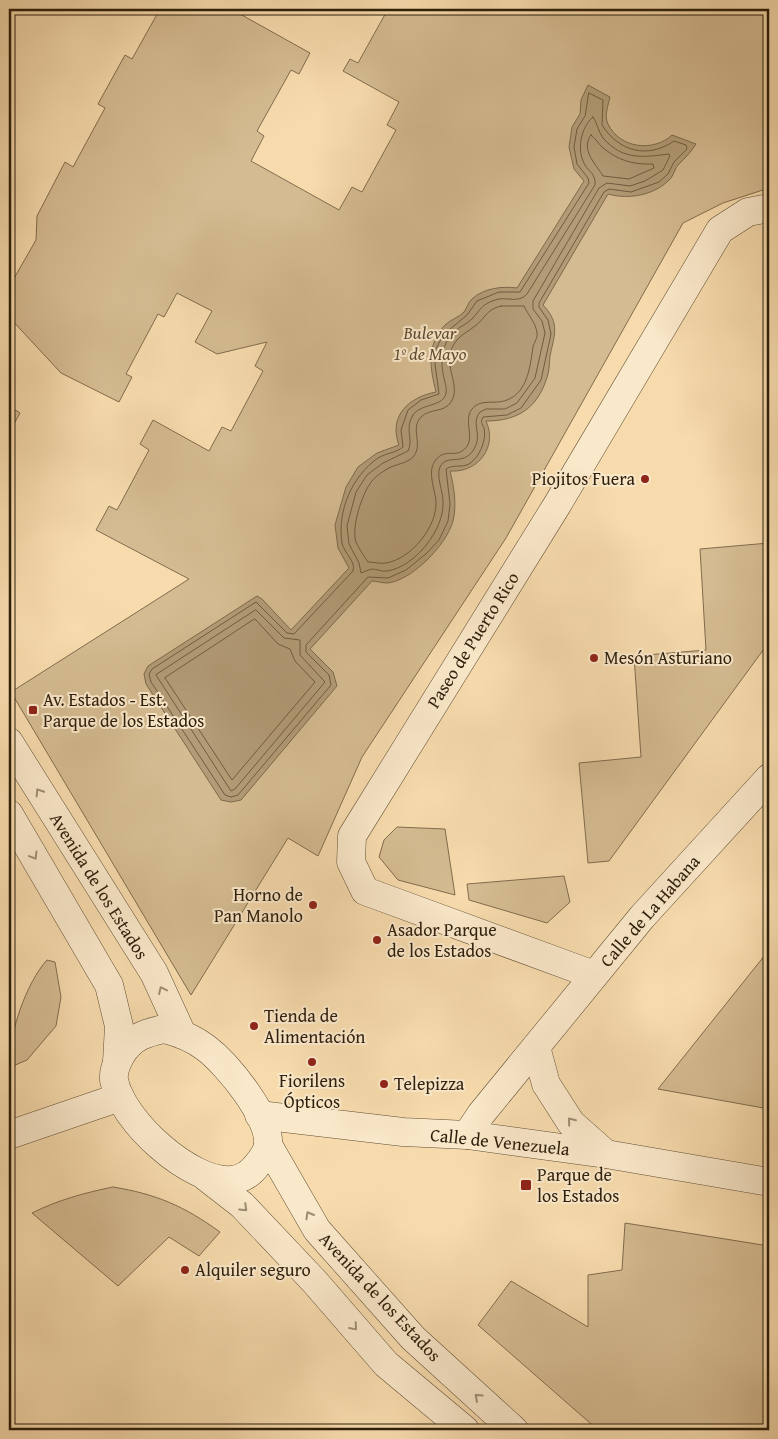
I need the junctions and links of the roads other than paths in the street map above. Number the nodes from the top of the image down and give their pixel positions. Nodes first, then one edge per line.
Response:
1 (769, 208) edge
2 (9, 742) edge
3 (769, 778) edge
4 (9, 814) edge
5 (594, 975) junction
6 (182, 1034) junction
7 (536, 1046) junction
8 (117, 1062) junction
9 (120, 1098) junction
10 (259, 1115) junction
11 (9, 1135) edge
12 (468, 1135) junction
13 (268, 1145) junction
14 (606, 1154) junction
15 (206, 1177) junction
16 (769, 1182) edge
17 (465, 1430) edge
18 (514, 1430) edge

1 - 5 street, Paseo de Puerto Rico
6 -> 2 street, Avenida de los Estados
3 - 5 street, Calle de La Habana
4 -> 8 street
5 - 7 street, Calle de La Habana
6 - 8 street
6 - 10 street
7 - 12 street, Calle de La Habana
14 -> 7 street
8 - 9 street
9 - 11 street
9 - 15 street
10 - 12 street, Calle de Venezuela
10 - 13 street
12 - 14 street, Calle de Venezuela
13 - 15 street
18 -> 13 street, Avenida de los Estados
14 - 16 street, Calle de Venezuela
15 -> 17 street

